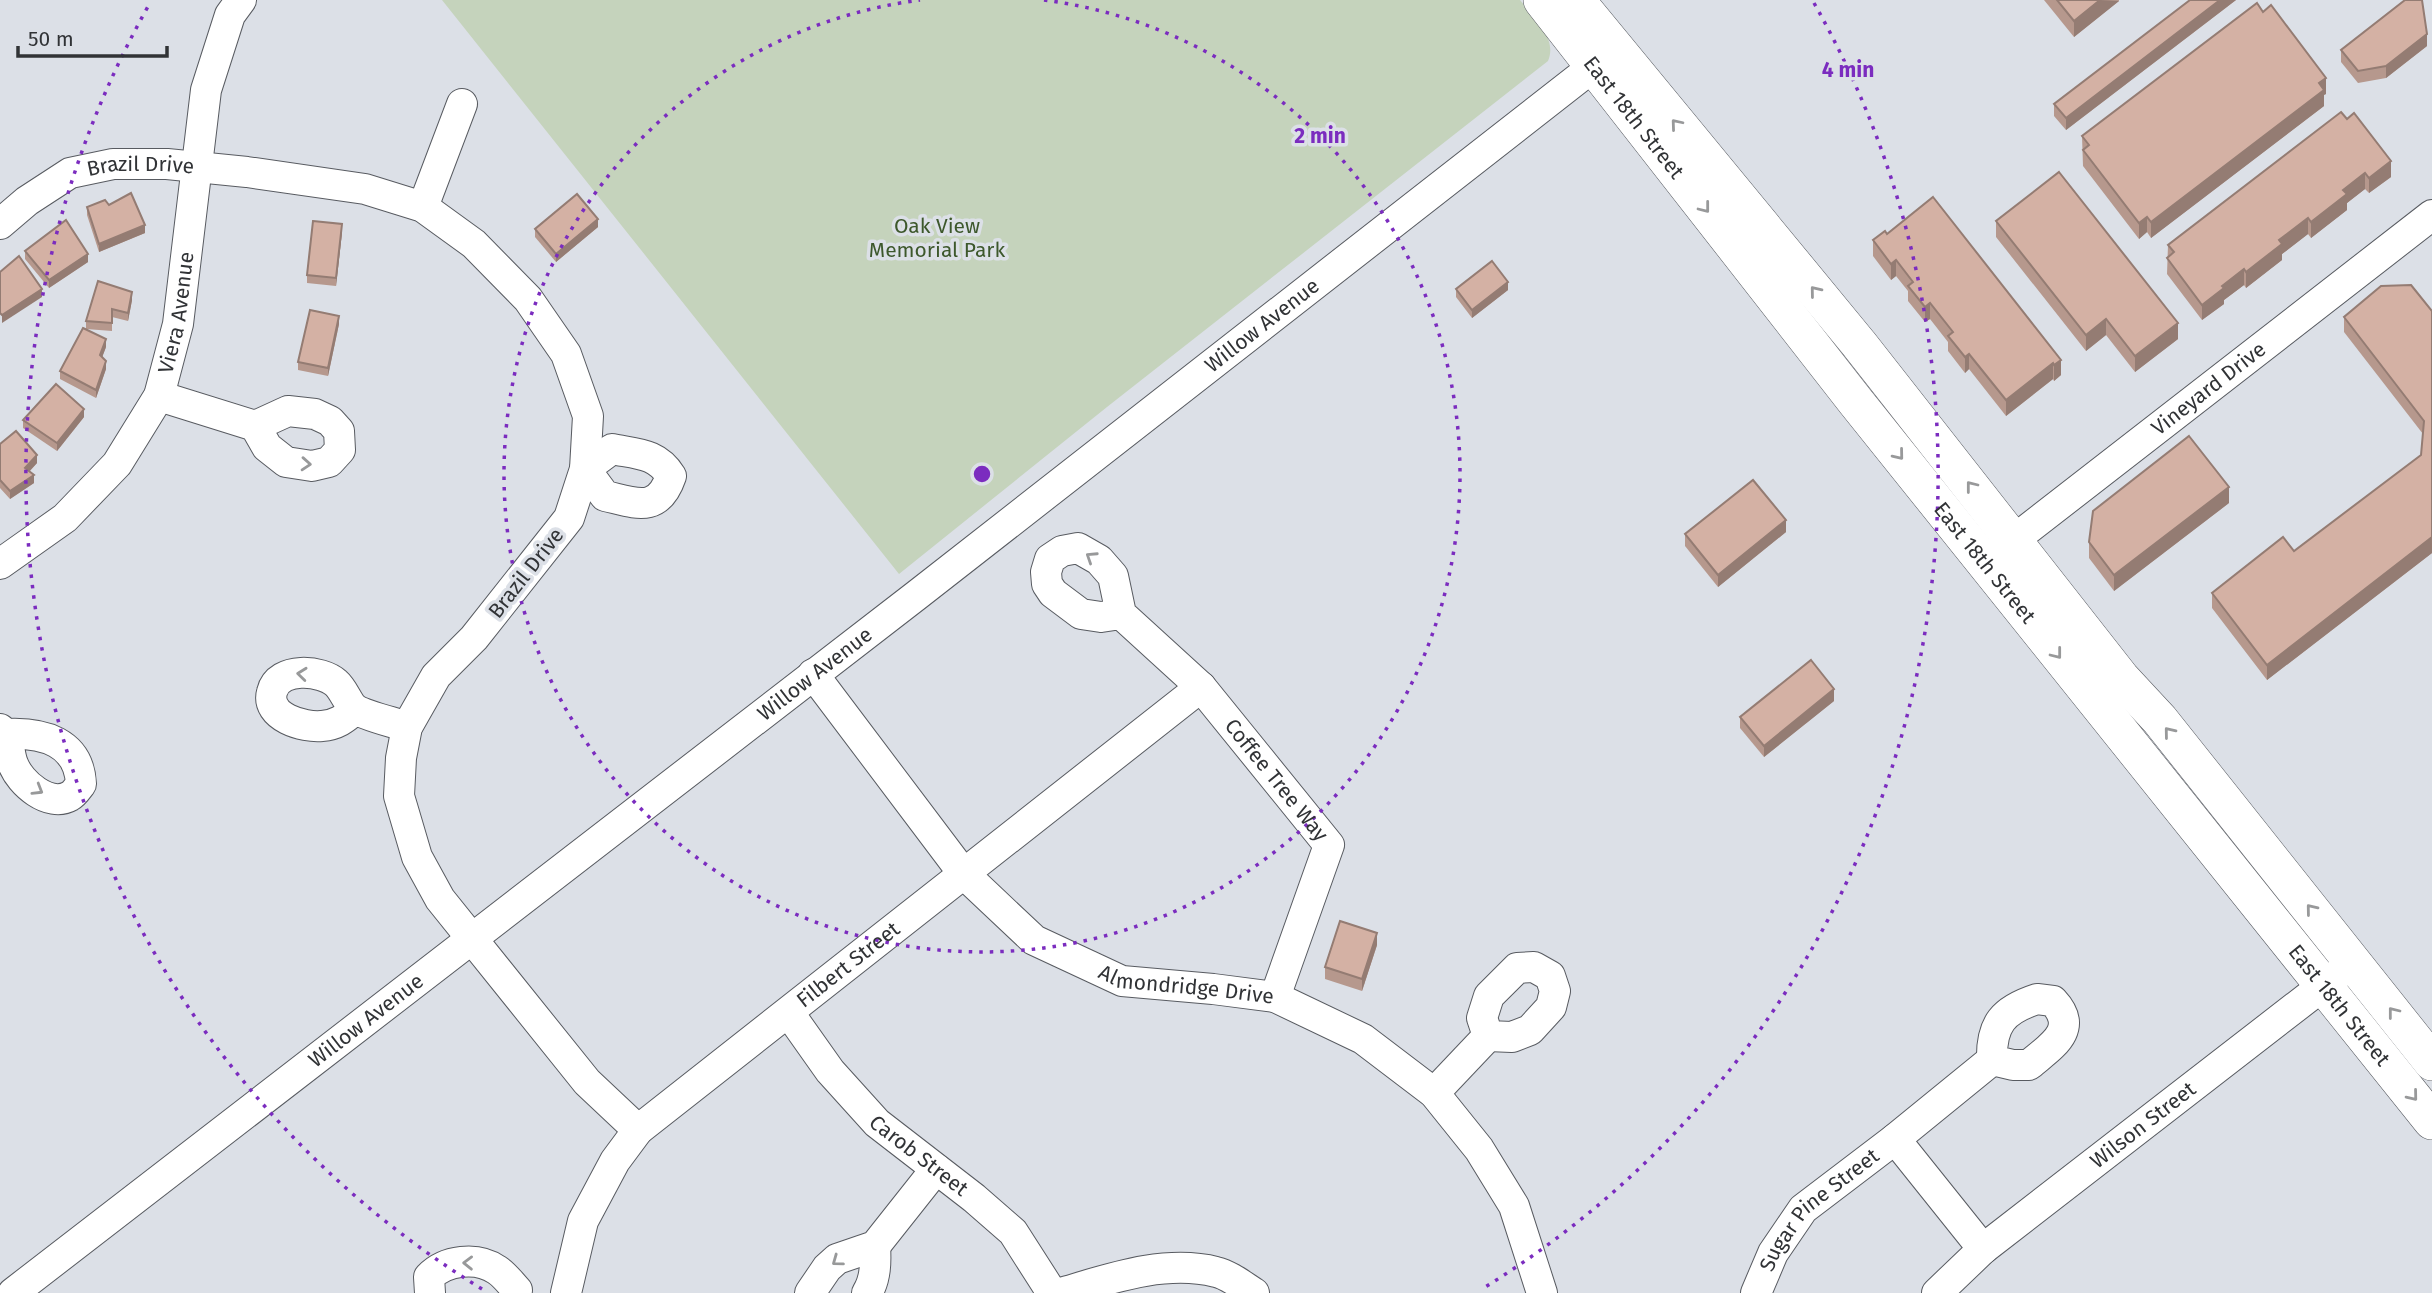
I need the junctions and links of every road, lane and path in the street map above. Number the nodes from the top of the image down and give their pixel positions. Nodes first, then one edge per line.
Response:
1 (241, 0) edge
2 (1542, 0) edge
3 (1576, 0) edge
4 (1604, 58) junction
5 (461, 104) dead end
6 (197, 167) junction
7 (422, 207) junction
8 (2432, 215) edge
9 (0, 224) edge
10 (159, 396) junction
11 (255, 426) dead end
12 (2014, 540) junction
13 (1985, 562) junction
14 (0, 564) edge
15 (1121, 614) dead end
16 (813, 674) junction
17 (1200, 687) junction
18 (355, 709) dead end
19 (407, 727) junction
20 (963, 873) junction
21 (473, 939) junction
22 (2353, 963) junction
23 (2324, 985) junction
24 (1275, 997) junction
25 (789, 1013) junction
26 (1488, 1035) dead end
27 (1992, 1060) dead end
28 (2432, 1062) edge
29 (1434, 1093) junction
30 (2432, 1121) edge
31 (638, 1130) junction
32 (1895, 1139) junction
33 (936, 1169) junction
34 (875, 1246) junction
35 (1983, 1249) junction
36 (515, 1292) edge
37 (13, 1293) edge
38 (430, 1293) edge
39 (556, 1293) edge
40 (566, 1293) edge
41 (810, 1293) edge
42 (867, 1293) edge
43 (1052, 1293) edge
44 (1060, 1293) edge
45 (1254, 1293) edge
46 (1542, 1293) edge
47 (1756, 1293) edge
48 (1937, 1293) edge

1 - 6 street, Viera Avenue
2 - 4 main road, East 18th Street
3 - 4 main road, East 18th Street
12 -> 4 main road, East 18th Street
4 -> 13 main road, East 18th Street
4 - 16 street, Willow Avenue
5 - 7 street
6 - 7 street, Brazil Drive
6 - 9 street, Brazil Drive
6 - 10 street, Viera Avenue
7 - 19 street, Brazil Drive
8 - 12 street, Vineyard Drive
10 - 11 street
10 - 14 street, Viera Avenue
12 - 13 street, Vineyard Drive
22 -> 12 main road, East 18th Street
13 -> 23 main road, East 18th Street
15 - 17 street
16 - 20 street, Almondridge Drive
16 - 21 street, Willow Avenue
17 - 20 street, Filbert Street
17 - 24 street, Coffee Tree Way
18 - 19 street
19 - 21 street, Brazil Drive
20 - 24 street, Almondridge Drive
20 - 25 street, Filbert Street
21 - 31 street, Brazil Drive
21 - 37 street, Willow Avenue
22 - 23 street, Wilson Street
28 -> 22 main road, East 18th Street
23 -> 30 main road, East 18th Street
23 - 35 street, Wilson Street
24 - 29 street, Almondridge Drive
25 - 31 street, Filbert Street
25 - 33 street, Carob Street
26 - 29 street
27 - 32 street, Sugar Pine Street
29 - 46 street, Almondridge Drive
31 - 40 street, Filbert Street
32 - 35 street
32 - 47 street, Sugar Pine Street
33 - 34 street
33 - 43 street, Carob Street
34 -> 41 street
34 - 42 street
35 - 48 street, Wilson Street
36 -> 38 street
36 - 39 street
44 - 45 street

